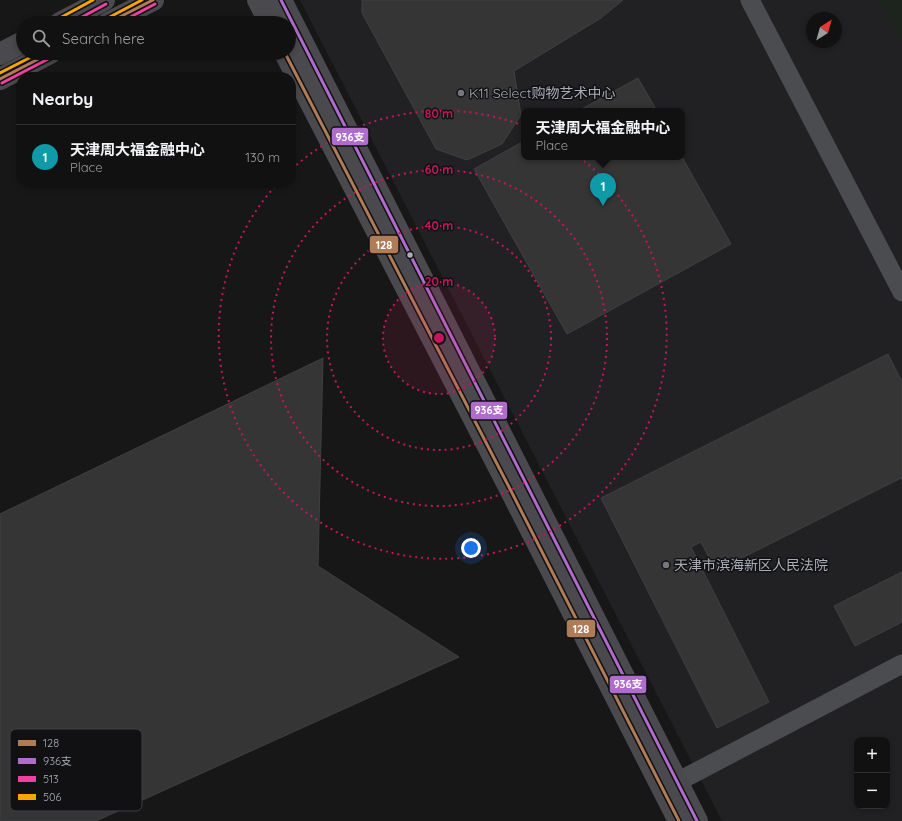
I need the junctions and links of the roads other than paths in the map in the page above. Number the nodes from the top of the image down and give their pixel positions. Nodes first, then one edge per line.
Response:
1 (104, 0) edge
2 (153, 0) edge
3 (258, 0) edge
4 (281, 0) edge
5 (750, 0) edge
6 (73, 16) edge
7 (122, 16) edge
8 (266, 16) edge
9 (289, 16) edge
10 (296, 30) edge
11 (16, 46) edge
12 (0, 54) edge
13 (37, 60) edge
14 (290, 60) edge
15 (296, 72) edge
16 (296, 72) edge
17 (0, 79) edge
18 (902, 292) edge
19 (902, 664) edge
20 (677, 782) junction
21 (678, 821) edge
22 (697, 821) edge

1 - 6 main road
2 - 7 main road
3 - 8 main road
4 - 9 main road
5 - 18 street
10 - 20 main road
11 - 12 main road
13 - 17 main road
14 - 15 main road
16 - 21 main road
19 - 20 street
20 - 22 main road

